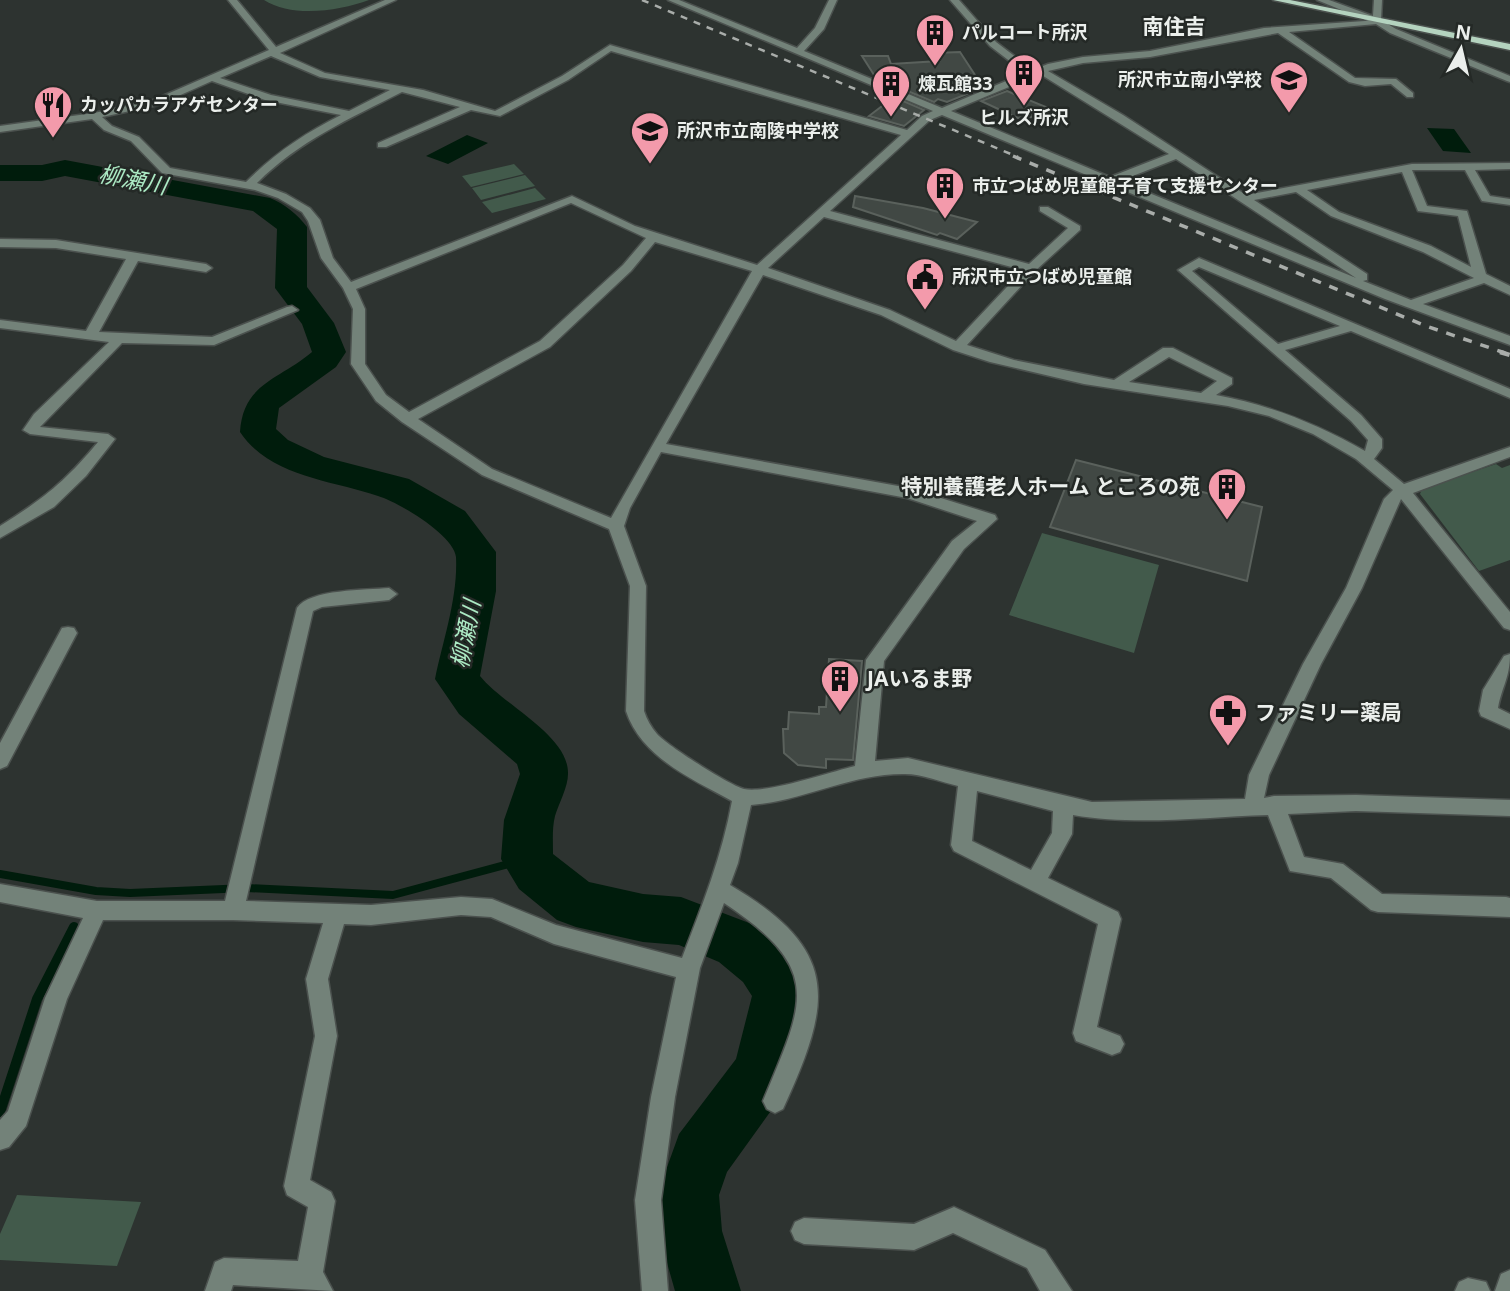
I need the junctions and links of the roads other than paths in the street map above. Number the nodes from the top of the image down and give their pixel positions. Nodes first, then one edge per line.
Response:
1 (232, 0) edge
2 (392, 0) edge
3 (672, 0) edge
4 (833, 0) edge
5 (954, 0) edge
6 (1277, 0) edge
7 (1321, 0) edge
8 (1378, 0) edge
9 (1377, 20) junction
10 (1280, 30) junction
11 (1510, 47) edge
12 (798, 52) junction
13 (274, 53) junction
14 (1037, 73) junction
15 (214, 79) junction
16 (1510, 79) edge
17 (400, 89) junction
18 (1410, 95) dead end
19 (471, 106) junction
20 (942, 110) junction
21 (351, 114) junction
22 (94, 116) junction
23 (0, 129) edge
24 (909, 134) junction
25 (382, 145) dead end
26 (1177, 155) junction
27 (1468, 166) junction
28 (1510, 166) edge
29 (1406, 169) junction
30 (1112, 180) junction
31 (249, 185) junction
32 (1298, 189) junction
33 (1244, 199) junction
34 (1510, 202) edge
35 (1044, 209) dead end
36 (824, 214) junction
37 (653, 237) junction
38 (0, 243) edge
39 (134, 256) junction
40 (206, 268) dead end
41 (761, 268) junction
42 (1031, 268) junction
43 (1483, 277) junction
44 (349, 287) junction
45 (1510, 291) edge
46 (1389, 296) junction
47 (1411, 304) junction
48 (292, 310) dead end
49 (0, 324) edge
50 (1352, 327) junction
51 (90, 336) junction
52 (120, 339) junction
53 (1510, 341) edge
54 (958, 346) junction
55 (1274, 348) junction
56 (1117, 384) junction
57 (1510, 394) edge
58 (1206, 396) junction
59 (408, 419) junction
60 (658, 447) junction
61 (1510, 452) edge
62 (1367, 458) junction
63 (1403, 491) junction
64 (617, 526) junction
65 (0, 533) edge
66 (389, 594) dead end
67 (1510, 624) edge
68 (68, 633) dead end
69 (1510, 660) edge
70 (1510, 722) edge
71 (0, 761) edge
72 (864, 771) junction
73 (968, 780) junction
74 (742, 797) junction
75 (1274, 804) junction
76 (1063, 805) junction
77 (1253, 807) junction
78 (1510, 808) edge
79 (1035, 882) junction
80 (718, 889) junction
81 (0, 893) edge
82 (237, 896) junction
83 (1510, 908) edge
84 (97, 911) junction
85 (336, 914) junction
86 (688, 969) junction
87 (1112, 1044) dead end
88 (775, 1101) dead end
89 (0, 1138) edge
90 (804, 1231) dead end
91 (314, 1283) edge
92 (1510, 1283) edge
93 (218, 1291) edge
94 (655, 1291) edge
95 (1059, 1291) edge
96 (1468, 1291) edge
97 (1477, 1291) edge
98 (1508, 1291) edge

1 - 13 street
2 - 13 street
3 - 12 street
4 - 12 street
5 - 14 street
6 - 9 main road
7 - 9 street
8 - 9 street
9 - 10 street
9 - 11 main road
9 - 16 street
10 - 14 street
10 - 18 street
12 - 20 street
13 - 15 street
13 - 17 street
14 - 20 street
14 - 26 street
15 - 21 street
15 - 22 street
17 - 19 street
17 - 21 street
19 - 24 street
19 - 25 street
20 - 24 street
20 - 30 street
21 - 31 street
22 - 23 street
22 - 31 street
24 - 36 street
26 - 30 street
26 - 33 street
27 - 28 street
27 - 29 street
27 - 34 street
29 - 32 street
29 - 43 street
30 - 46 street
31 - 44 street
32 - 33 street
32 - 43 street
33 - 46 street
35 - 42 street
36 - 41 street
36 - 42 street
37 - 41 street
37 - 44 street
37 - 59 street
38 - 39 street
39 - 40 street
39 - 51 street
41 - 54 street
41 - 60 street
42 - 54 street
43 - 45 street
43 - 47 street
44 - 59 street
46 - 47 street
47 - 53 street
48 - 52 street
49 - 51 street
50 - 55 street
50 - 55 street
50 - 57 street
51 - 52 street
52 - 65 street
54 - 56 street
55 - 62 street
56 - 58 street
56 - 58 street
58 - 62 street
59 - 64 street
60 - 64 street
60 - 72 street
61 - 63 street
62 - 63 street
63 - 67 street
63 - 77 street
64 - 74 street
66 - 82 street
68 - 71 street
69 - 70 street
72 - 73 street
72 - 74 street
73 - 76 street
73 - 79 street
74 - 80 street
75 - 77 street
75 - 78 street
75 - 83 street
76 - 77 street
76 - 79 street
79 - 87 street
80 - 86 street
80 - 88 street
81 - 84 street
82 - 84 street
82 - 85 street
84 - 89 street
85 - 86 street
85 - 91 street
86 - 94 street
90 - 95 street
91 - 93 street
92 - 98 street
96 - 97 street

